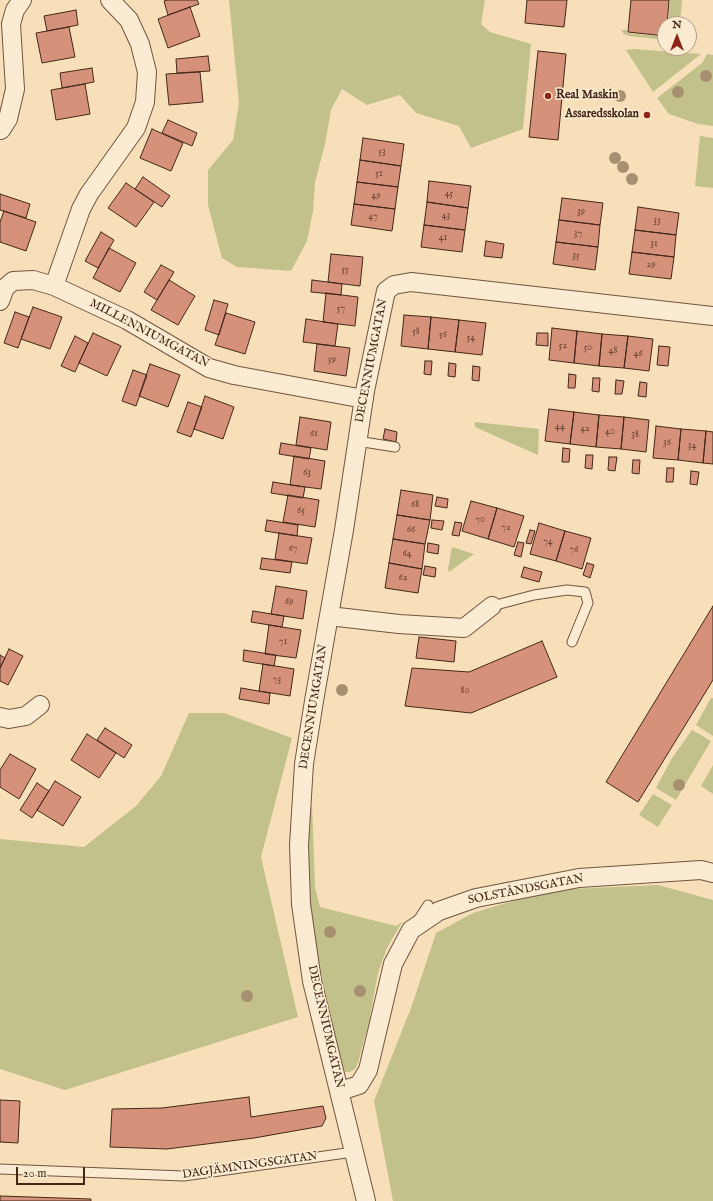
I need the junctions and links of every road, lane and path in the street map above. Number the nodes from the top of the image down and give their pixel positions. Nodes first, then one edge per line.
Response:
1 (22, 0) edge
2 (110, 0) edge
3 (1, 130) edge
4 (54, 286) junction
5 (0, 301) edge
6 (713, 316) edge
7 (364, 399) junction
8 (357, 441) junction
9 (395, 447) dead end
10 (492, 606) joint
11 (329, 616) junction
12 (572, 642) dead end
13 (40, 705) dead end
14 (0, 717) edge
15 (713, 873) edge
16 (428, 905) dead end
17 (411, 930) junction
18 (340, 1091) junction
19 (353, 1152) junction
20 (0, 1169) edge
21 (366, 1201) edge

1 - 3 street
2 - 4 street
4 - 5 street, MILLENNIUMGATAN
4 - 7 street, MILLENNIUMGATAN
6 - 7 street, DECENNIUMGATAN
7 - 8 street, DECENNIUMGATAN
8 - 9 lane
8 - 11 street, DECENNIUMGATAN
10 - 11 street
10 - 12 lane
11 - 18 street, DECENNIUMGATAN
13 - 14 street
15 - 17 street, SOLSTÅNDSGATAN
16 - 17 lane
17 - 18 street, SOLSTÅNDSGATAN
18 - 19 street, DECENNIUMGATAN
19 - 20 lane, DAGJÄMNINGSGATAN
19 - 21 street

